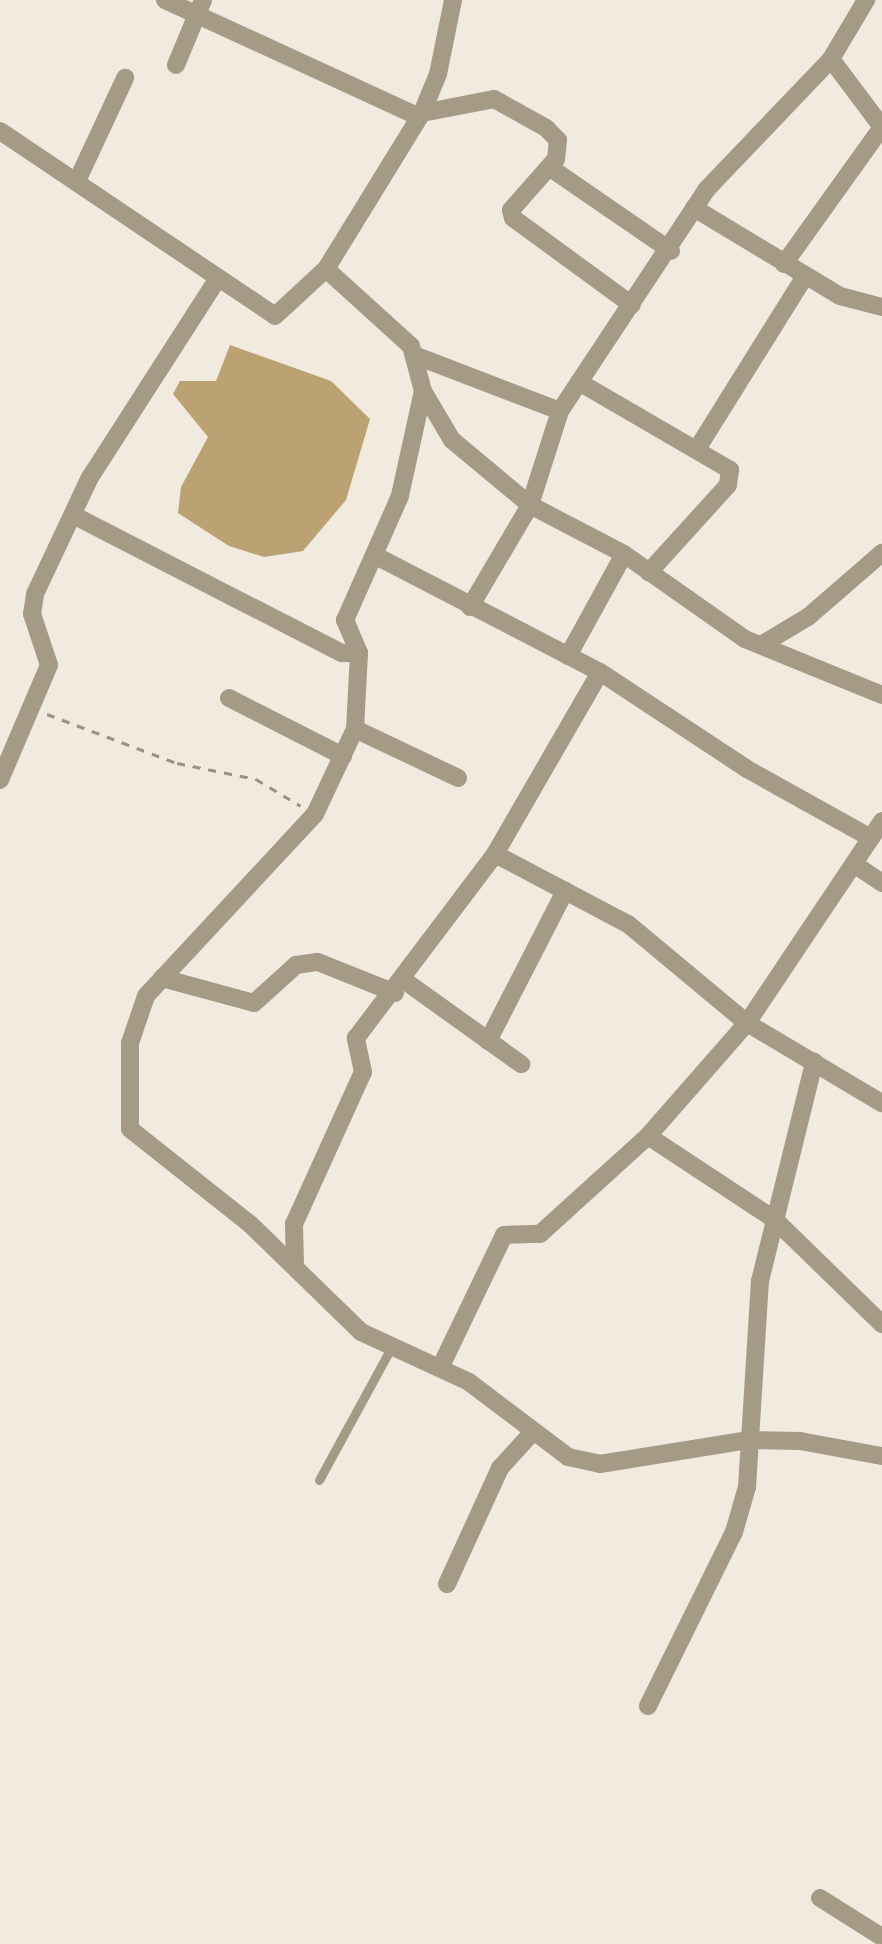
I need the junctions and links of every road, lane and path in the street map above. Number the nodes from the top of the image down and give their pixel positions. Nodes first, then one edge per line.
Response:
1 (164, 0) edge
2 (453, 0) edge
3 (866, 0) edge
4 (200, 8) edge
5 (831, 59) junction
6 (176, 66) dead end
7 (125, 78) dead end
8 (420, 115) junction
9 (0, 131) edge
10 (549, 167) junction
11 (77, 181) junction
12 (694, 208) junction
13 (671, 250) junction
14 (784, 264) junction
15 (326, 269) junction
16 (804, 276) junction
17 (217, 280) junction
18 (632, 305) junction
19 (882, 307) edge
20 (414, 355) junction
21 (579, 382) junction
22 (424, 392) junction
23 (560, 411) junction
24 (697, 449) junction
25 (530, 505) junction
26 (75, 516) junction
27 (882, 553) edge
28 (624, 554) junction
29 (376, 556) junction
30 (649, 572) junction
31 (470, 607) junction
32 (761, 645) junction
33 (360, 653) junction
34 (568, 656) junction
35 (600, 672) junction
36 (882, 696) edge
37 (230, 698) dead end
38 (31, 708) junction
39 (355, 729) junction
40 (343, 756) junction
41 (458, 778) dead end
42 (0, 780) edge
43 (315, 814) junction
44 (882, 820) edge
45 (871, 838) junction
46 (495, 854) junction
47 (854, 864) junction
48 (882, 884) edge
49 (565, 891) junction
50 (162, 978) junction
51 (400, 987) junction
52 (747, 1022) junction
53 (488, 1041) junction
54 (814, 1062) junction
55 (520, 1064) dead end
56 (882, 1103) edge
57 (648, 1136) junction
58 (774, 1220) junction
59 (295, 1266) junction
60 (882, 1324) edge
61 (393, 1346) junction
62 (441, 1366) junction
63 (531, 1434) junction
64 (749, 1440) junction
65 (882, 1456) edge
66 (319, 1480) dead end
67 (447, 1584) dead end
68 (648, 1706) dead end
69 (820, 1898) dead end
70 (882, 1937) edge

1 - 4 street
2 - 8 street
3 - 5 street
4 - 6 street
4 - 8 street
5 - 12 street
5 - 14 street
7 - 11 street
8 - 10 street
8 - 15 street
9 - 11 street
10 - 13 street
10 - 18 street
11 - 17 street
12 - 13 street
12 - 14 street
13 - 18 street
14 - 16 street
15 - 17 street
15 - 20 street
16 - 19 street
16 - 24 street
17 - 26 street
18 - 21 street
20 - 22 street
20 - 23 street
21 - 23 street
21 - 24 street
22 - 25 street
22 - 29 street
23 - 25 street
24 - 30 street
25 - 28 street
25 - 31 street
26 - 33 street
26 - 38 street
27 - 32 street
28 - 30 street
28 - 34 street
29 - 31 street
29 - 33 street
30 - 32 street
31 - 34 street
32 - 36 street
33 - 39 street
34 - 35 street
35 - 45 street
35 - 46 street
37 - 40 street
38 - 42 street
38 - 43 path
39 - 40 street
39 - 41 street
40 - 43 street
43 - 50 street
44 - 45 street
45 - 47 street
46 - 49 street
46 - 51 street
47 - 48 street
47 - 52 street
49 - 52 street
49 - 53 street
50 - 51 street
50 - 59 street
51 - 53 street
51 - 59 street
52 - 54 street
52 - 57 street
53 - 55 street
54 - 56 street
54 - 58 street
57 - 58 street
57 - 62 street
58 - 60 street
58 - 64 street
59 - 61 street
61 - 62 street
61 - 66 lane
62 - 63 street
63 - 64 street
63 - 67 street
64 - 65 street
64 - 68 street
69 - 70 street

